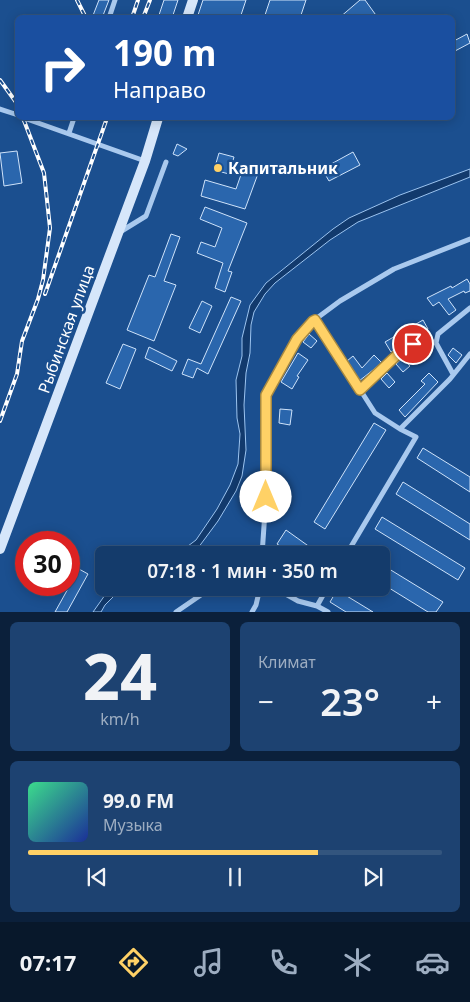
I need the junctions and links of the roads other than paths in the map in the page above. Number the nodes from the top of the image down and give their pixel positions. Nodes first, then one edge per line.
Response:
1 (115, 0) edge
2 (193, 0) edge
3 (110, 15) edge
4 (189, 15) edge
5 (0, 109) edge
6 (15, 114) edge
7 (30, 120) edge
8 (73, 120) edge
9 (157, 120) edge
10 (68, 133) junction
11 (145, 161) junction
12 (166, 162) dead end
13 (118, 234) junction
14 (470, 240) edge
15 (470, 308) edge
16 (315, 320) junction
17 (436, 343) junction
18 (470, 354) edge
19 (453, 374) junction
20 (360, 390) junction
21 (400, 429) junction
22 (263, 546) edge
23 (351, 546) edge
24 (0, 549) edge
25 (199, 596) edge
26 (258, 596) edge
27 (289, 596) edge
28 (323, 596) edge
29 (317, 606) junction
30 (176, 612) edge
31 (252, 612) edge
32 (318, 612) edge
33 (328, 612) edge

1 - 3 street
2 - 4 main road
5 - 6 street
7 - 10 street
8 - 10 street
9 - 11 main road, Рыбинская улица
10 - 11 street
11 - 13 main road, Рыбинская улица
12 - 13 street
13 - 24 main road, Рыбинская улица
14 - 16 street
15 - 17 street
16 - 20 street
16 - 22 street
17 - 19 street
17 - 20 street
18 - 19 street
19 - 21 street
20 - 21 street
21 - 23 street
25 - 30 street
26 - 31 street
27 - 29 street
28 - 29 street
29 - 32 street
29 - 33 street

